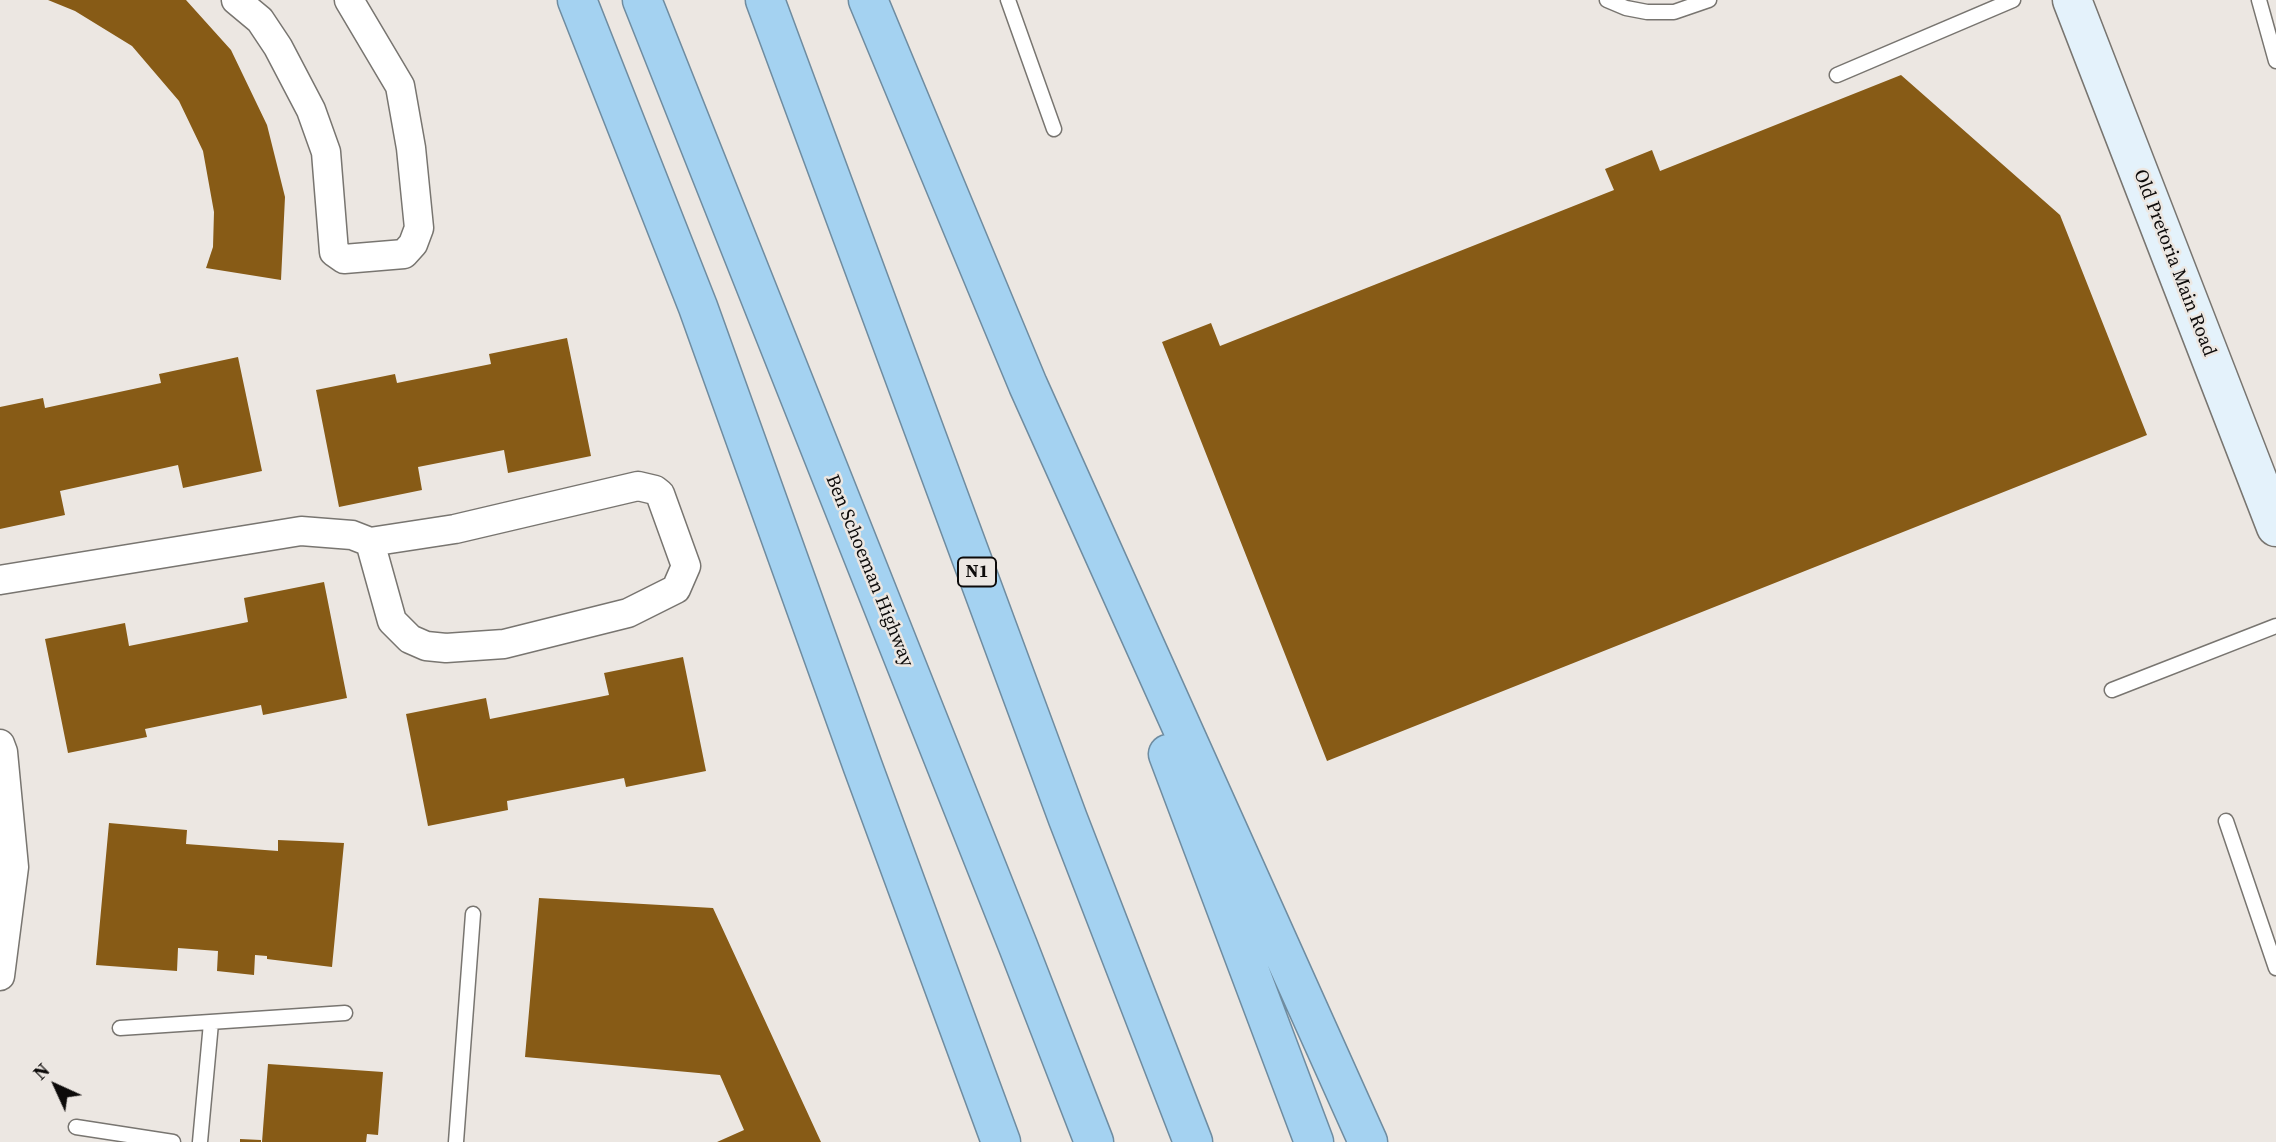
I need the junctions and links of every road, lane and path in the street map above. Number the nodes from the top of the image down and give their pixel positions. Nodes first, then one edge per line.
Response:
1 (236, 0) edge
2 (349, 0) edge
3 (577, 0) edge
4 (642, 0) edge
5 (765, 0) edge
6 (868, 0) edge
7 (1008, 0) edge
8 (1607, 0) edge
9 (1709, 0) edge
10 (2012, 0) edge
11 (2072, 0) edge
12 (2259, 0) edge
13 (2276, 61) edge
14 (1837, 75) dead end
15 (1054, 129) dead end
16 (698, 307) junction
17 (1028, 385) junction
18 (2276, 527) edge
19 (370, 542) junction
20 (0, 580) edge
21 (2276, 626) edge
22 (2112, 690) dead end
23 (0, 744) edge
24 (2226, 821) dead end
25 (473, 914) dead end
26 (2276, 968) edge
27 (0, 976) edge
28 (345, 1013) dead end
29 (211, 1023) junction
30 (120, 1028) dead end
31 (76, 1127) dead end
32 (173, 1142) edge
33 (200, 1142) edge
34 (456, 1142) edge
35 (1001, 1142) edge
36 (1028, 1142) edge
37 (1094, 1142) edge
38 (1193, 1142) edge
39 (1314, 1142) edge
40 (1368, 1142) edge

1 - 2 street
3 - 16 highway
4 - 37 highway, Ben Schoeman Highway
5 - 38 highway, N1
6 - 17 highway
7 - 15 lane
8 - 9 lane
10 - 14 lane
11 - 18 main road, Old Pretoria Main Road
12 - 13 lane
16 - 35 highway
16 - 36 highway
17 - 39 highway
17 - 40 highway
19 - 19 street
19 - 20 street
21 - 22 lane
23 - 27 street
24 - 26 lane
25 - 34 lane
28 - 29 lane
29 - 30 lane
29 - 33 lane
31 - 32 lane

